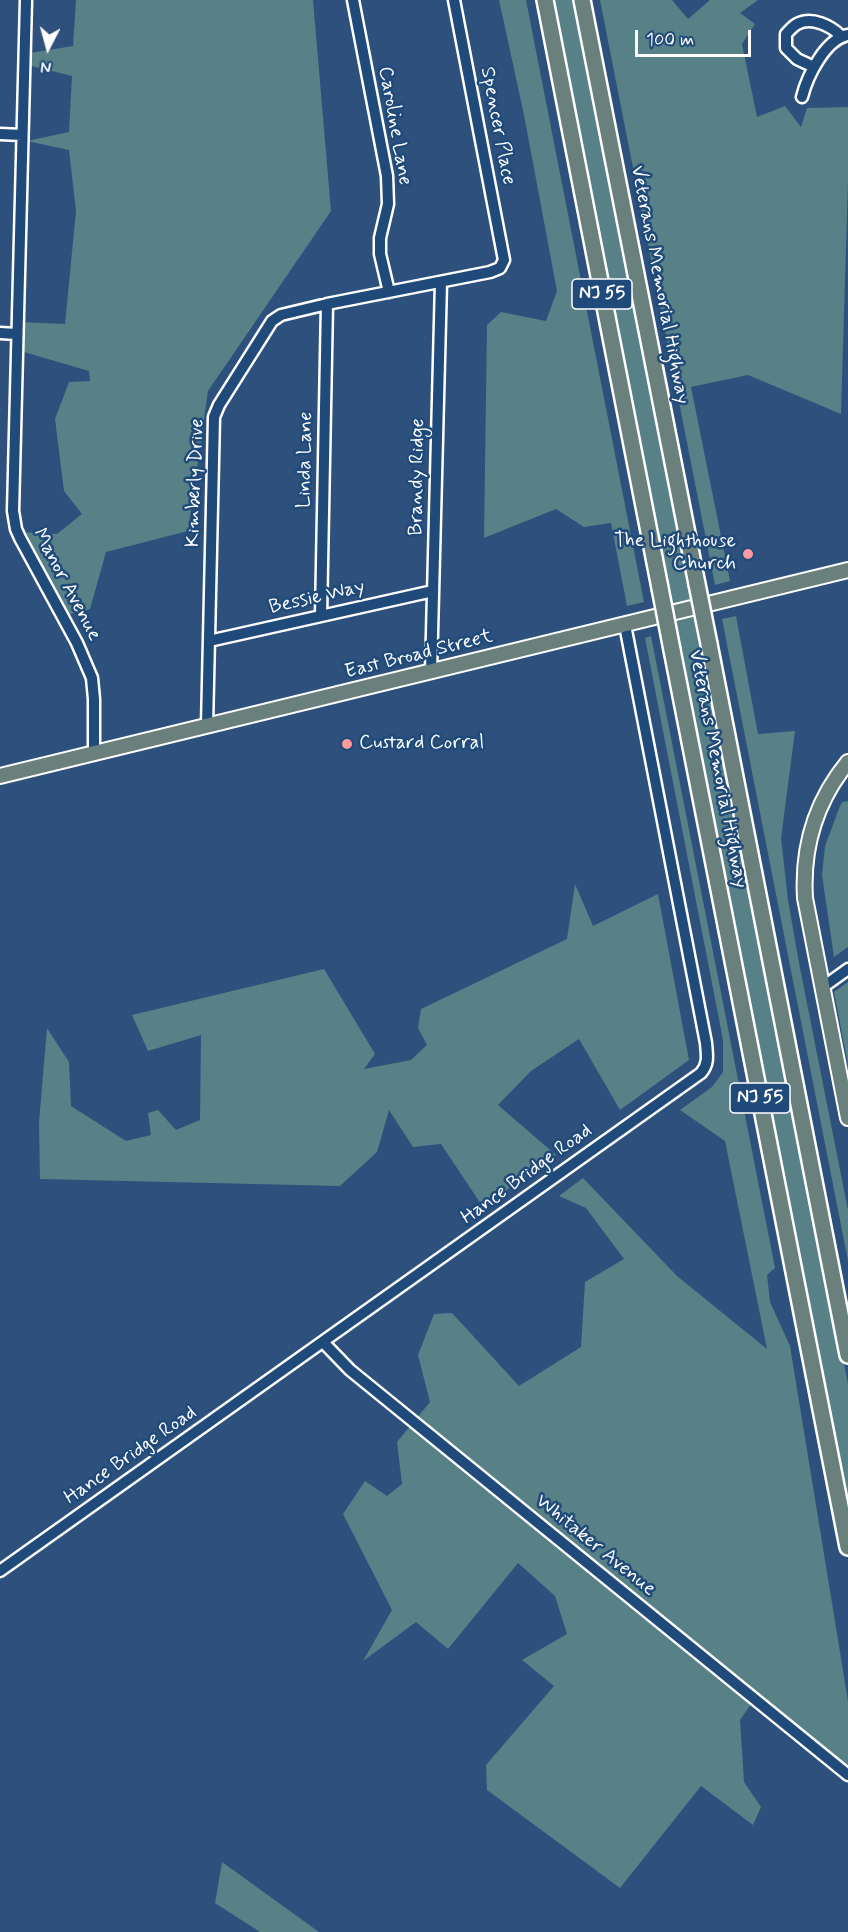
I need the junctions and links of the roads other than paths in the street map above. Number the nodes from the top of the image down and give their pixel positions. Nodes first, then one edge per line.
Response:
1 (26, 0) edge
2 (353, 0) edge
3 (454, 0) edge
4 (545, 0) edge
5 (582, 0) edge
6 (844, 36) edge
7 (814, 67) junction
8 (802, 98) dead end
9 (0, 134) edge
10 (22, 135) junction
11 (504, 260) joint
12 (441, 282) junction
13 (388, 292) junction
14 (327, 304) junction
15 (0, 333) edge
16 (17, 334) junction
17 (848, 570) edge
18 (433, 591) junction
19 (321, 616) junction
20 (625, 625) junction
21 (209, 641) junction
22 (431, 672) junction
23 (207, 726) junction
24 (94, 754) junction
25 (848, 762) edge
26 (0, 776) edge
27 (848, 969) edge
28 (823, 987) junction
29 (848, 1118) edge
30 (323, 1342) junction
31 (848, 1355) edge
32 (848, 1547) edge
33 (0, 1571) edge
34 (848, 1775) edge

1 - 10 street, Manor Avenue
2 - 13 street, Caroline Lane
3 - 11 street, Spencer Place
4 - 32 highway, Veterans Memorial Highway / NJ 55, bridge
5 - 31 highway, Veterans Memorial Highway / NJ 55, bridge
6 - 7 street
6 - 7 street
7 - 8 street
9 - 10 street
10 - 16 street, Manor Avenue
11 - 12 street, Kimberly Drive
12 - 13 street, Kimberly Drive
12 - 18 street, Brandy Ridge
13 - 14 street, Kimberly Drive
14 - 19 street, Linda Lane
14 - 21 street, Kimberly Drive
15 - 16 street
16 - 24 street, Manor Avenue
17 - 20 main road, East Broad Street
18 - 19 street, Bessie Way
18 - 22 street, Brandy Ridge
19 - 21 street, Bessie Way
20 - 22 main road, East Broad Street
20 - 30 street, Hance Bridge Road
21 - 23 street, Kimberly Drive
22 - 23 main road, East Broad Street
23 - 24 main road, East Broad Street
24 - 26 main road, East Broad Street
25 - 28 main road
27 - 28 street
28 - 29 main road
30 - 33 street, Hance Bridge Road
30 - 34 street, Whitaker Avenue

